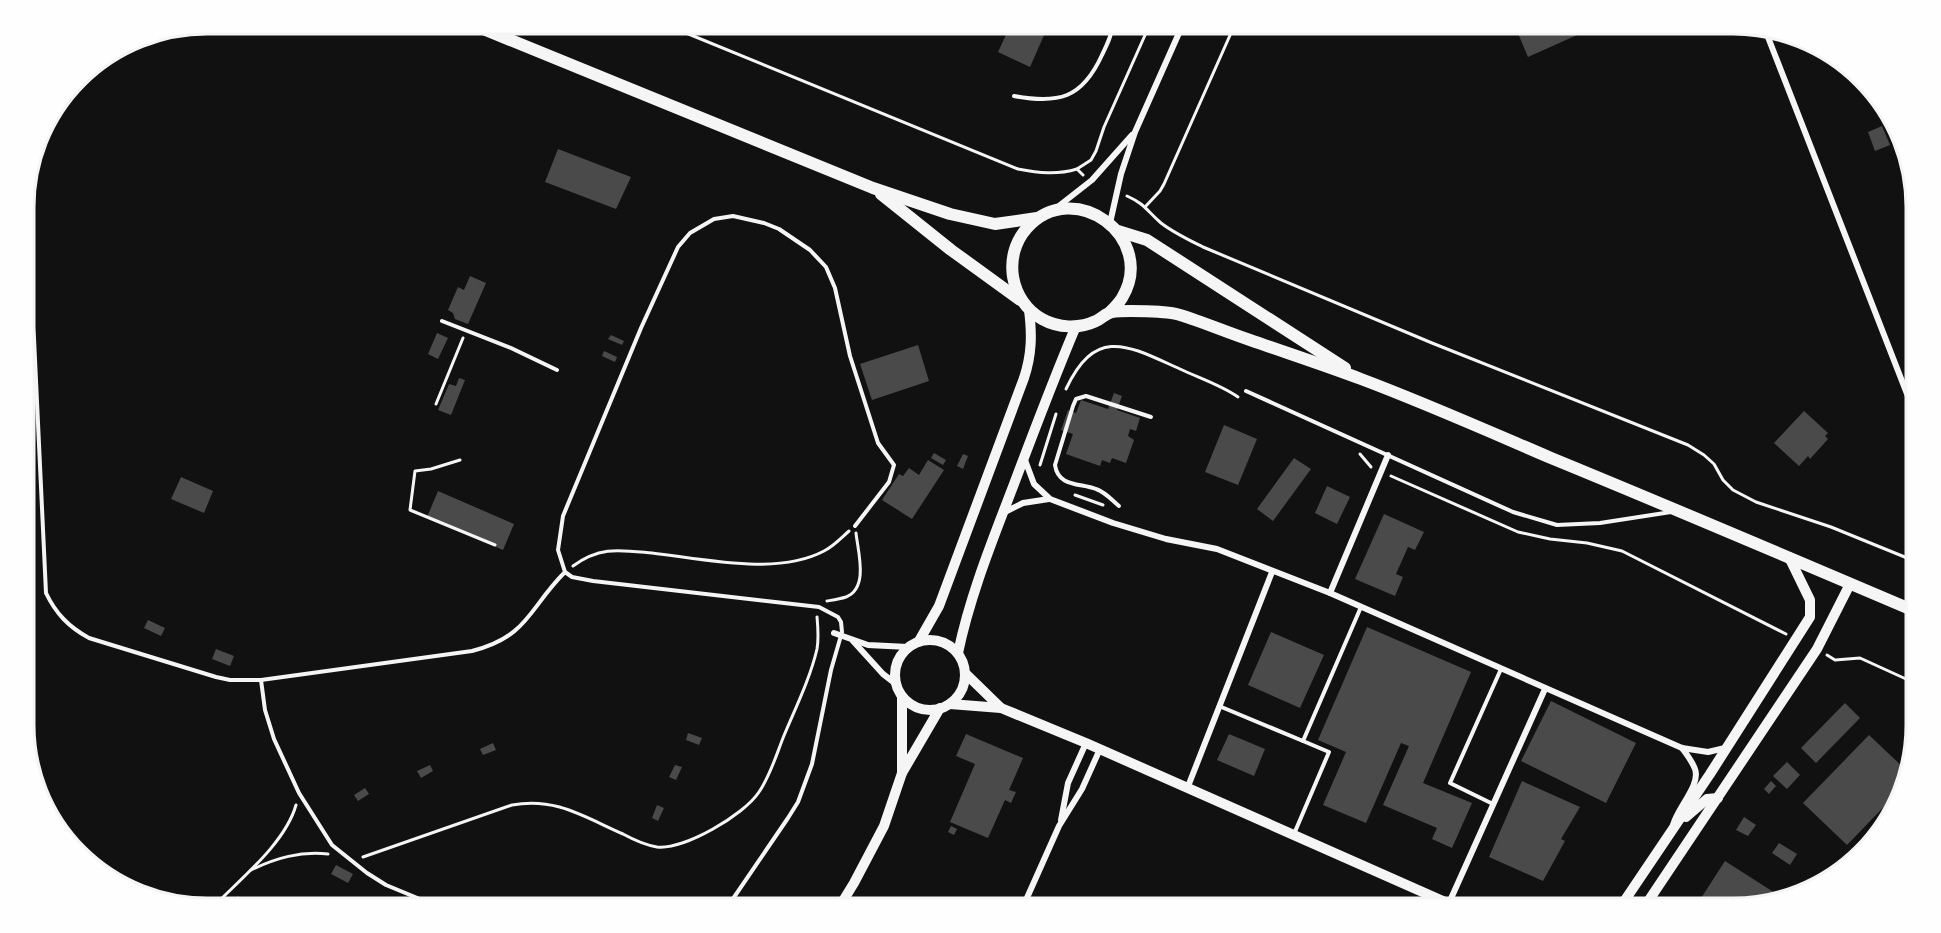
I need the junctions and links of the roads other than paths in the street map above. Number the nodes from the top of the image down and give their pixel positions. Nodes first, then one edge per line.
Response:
1 (496, 34) edge
2 (1110, 34) edge
3 (1179, 34) edge
4 (1768, 38) edge
5 (1014, 96) dead end
6 (1135, 132) junction
7 (873, 188) junction
8 (1044, 215) junction
9 (1114, 227) junction
10 (1025, 305) junction
11 (1110, 312) junction
12 (442, 321) dead end
13 (1076, 326) junction
14 (35, 346) edge
15 (557, 370) dead end
16 (1361, 379) junction
17 (1246, 391) dead end
18 (1906, 391) edge
19 (1150, 417) dead end
20 (1388, 455) junction
21 (1024, 457) junction
22 (1050, 499) junction
23 (1119, 506) dead end
24 (1678, 511) junction
25 (1002, 514) junction
26 (855, 526) road end
27 (1789, 557) junction
28 (1272, 572) junction
29 (565, 573) junction
30 (1850, 584) junction
31 (1330, 593) junction
32 (1361, 607) junction
33 (1906, 607) edge
34 (834, 633) dead end
35 (841, 636) junction
36 (852, 641) junction
37 (919, 641) junction
38 (908, 647) junction
39 (958, 653) junction
40 (1500, 669) junction
41 (965, 673) junction
42 (261, 680) junction
43 (896, 684) junction
44 (1545, 688) junction
45 (902, 697) junction
46 (945, 706) junction
47 (1219, 706) junction
48 (1001, 708) junction
49 (1303, 741) junction
50 (1086, 743) junction
51 (1726, 747) junction
52 (1682, 748) junction
53 (1100, 749) junction
54 (902, 773) junction
55 (1187, 789) junction
56 (1718, 798) junction
57 (1494, 804) junction
58 (1059, 826) junction
59 (1673, 829) junction
60 (1293, 835) junction
61 (417, 898) edge
62 (733, 898) edge
63 (845, 898) edge
64 (1027, 898) edge
65 (1438, 898) edge
66 (1451, 898) edge
67 (1626, 898) edge
68 (1650, 898) edge

1 - 7 main road
2 - 5 lane
3 - 6 street
4 - 18 street
6 - 8 street
6 - 9 street
7 - 8 main road
7 - 10 main road
8 - 9 main road
8 - 10 main road
9 - 11 main road
9 - 16 main road
10 - 13 main road
10 - 37 street
11 - 13 main road
11 - 16 main road
12 - 15 lane
13 - 21 street
14 - 42 lane
16 - 24 main road
17 - 20 lane
19 - 23 lane
20 - 24 lane
20 - 31 street
21 - 22 street
21 - 25 street
22 - 25 street
22 - 28 street
24 - 27 main road
25 - 39 street
26 - 29 lane
27 - 30 main road
27 - 51 street
28 - 31 street
28 - 47 street
29 - 35 lane
29 - 42 lane
30 - 33 main road
30 - 56 street
31 - 32 street
32 - 40 street
32 - 49 lane
34 - 35 street
35 - 36 street
35 - 62 lane
36 - 38 street
36 - 43 street
37 - 38 street
37 - 39 street
38 - 43 street
39 - 41 street
40 - 44 street
40 - 57 lane
41 - 46 street
41 - 48 street
42 - 61 lane
43 - 45 street
44 - 52 street
44 - 57 street
45 - 46 street
45 - 54 street
46 - 48 street
46 - 54 street
47 - 49 lane
47 - 55 street
48 - 50 street
49 - 60 lane
50 - 53 street
50 - 58 street
51 - 52 street
51 - 59 street
52 - 59 street
53 - 55 street
53 - 58 street
54 - 63 street
55 - 60 street
56 - 59 street
56 - 68 street
57 - 66 street
58 - 64 street
59 - 67 street
60 - 65 street

